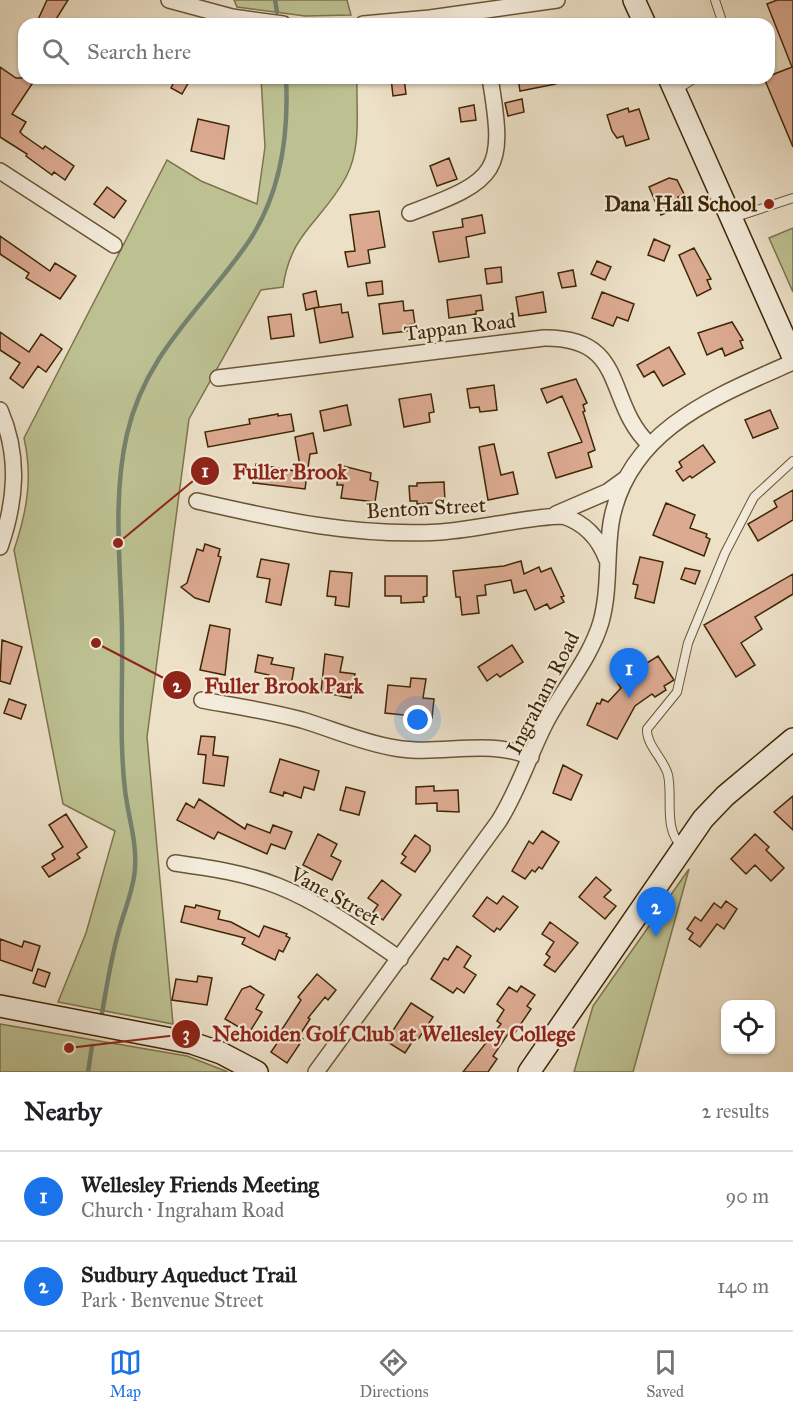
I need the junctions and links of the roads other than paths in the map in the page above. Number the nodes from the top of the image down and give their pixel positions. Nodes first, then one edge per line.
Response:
1 (169, 0) edge
2 (557, 0) edge
3 (634, 0) edge
4 (715, 0) edge
5 (239, 18) edge
6 (480, 18) edge
7 (642, 18) edge
8 (721, 18) edge
9 (491, 84) edge
10 (672, 84) edge
11 (0, 171) edge
12 (793, 198) edge
13 (410, 213) dead end
14 (732, 219) junction
15 (114, 245) dead end
16 (793, 357) edge
17 (793, 362) edge
18 (218, 378) dead end
19 (0, 410) edge
20 (650, 444) junction
21 (793, 461) edge
22 (630, 471) junction
23 (197, 501) dead end
24 (550, 516) junction
25 (0, 547) edge
26 (609, 564) junction
27 (202, 700) dead end
28 (793, 739) edge
29 (531, 757) junction
30 (683, 847) junction
31 (175, 863) dead end
32 (400, 959) junction
33 (0, 1005) edge
34 (257, 1072) edge
35 (316, 1072) edge
36 (529, 1072) edge

1 - 5 street
2 - 6 street
3 - 7 street
4 - 8 lane
9 - 13 street
10 - 14 street
11 - 15 street
12 - 14 lane
14 - 16 street
17 - 20 street, Ingraham Road
18 - 20 street, Tappan Road
19 - 25 street
20 - 22 street, Ingraham Road
21 - 30 lane
22 - 24 street, Benton Street
22 - 26 street, Ingraham Road
23 - 24 street, Benton Street
24 - 26 street, Benton Street
26 - 29 street, Ingraham Road
27 - 29 street
28 - 30 street
29 - 32 street, Ingraham Road
30 - 36 street
31 - 32 street, Vane Street
32 - 35 street, Ingraham Road
33 - 34 street

